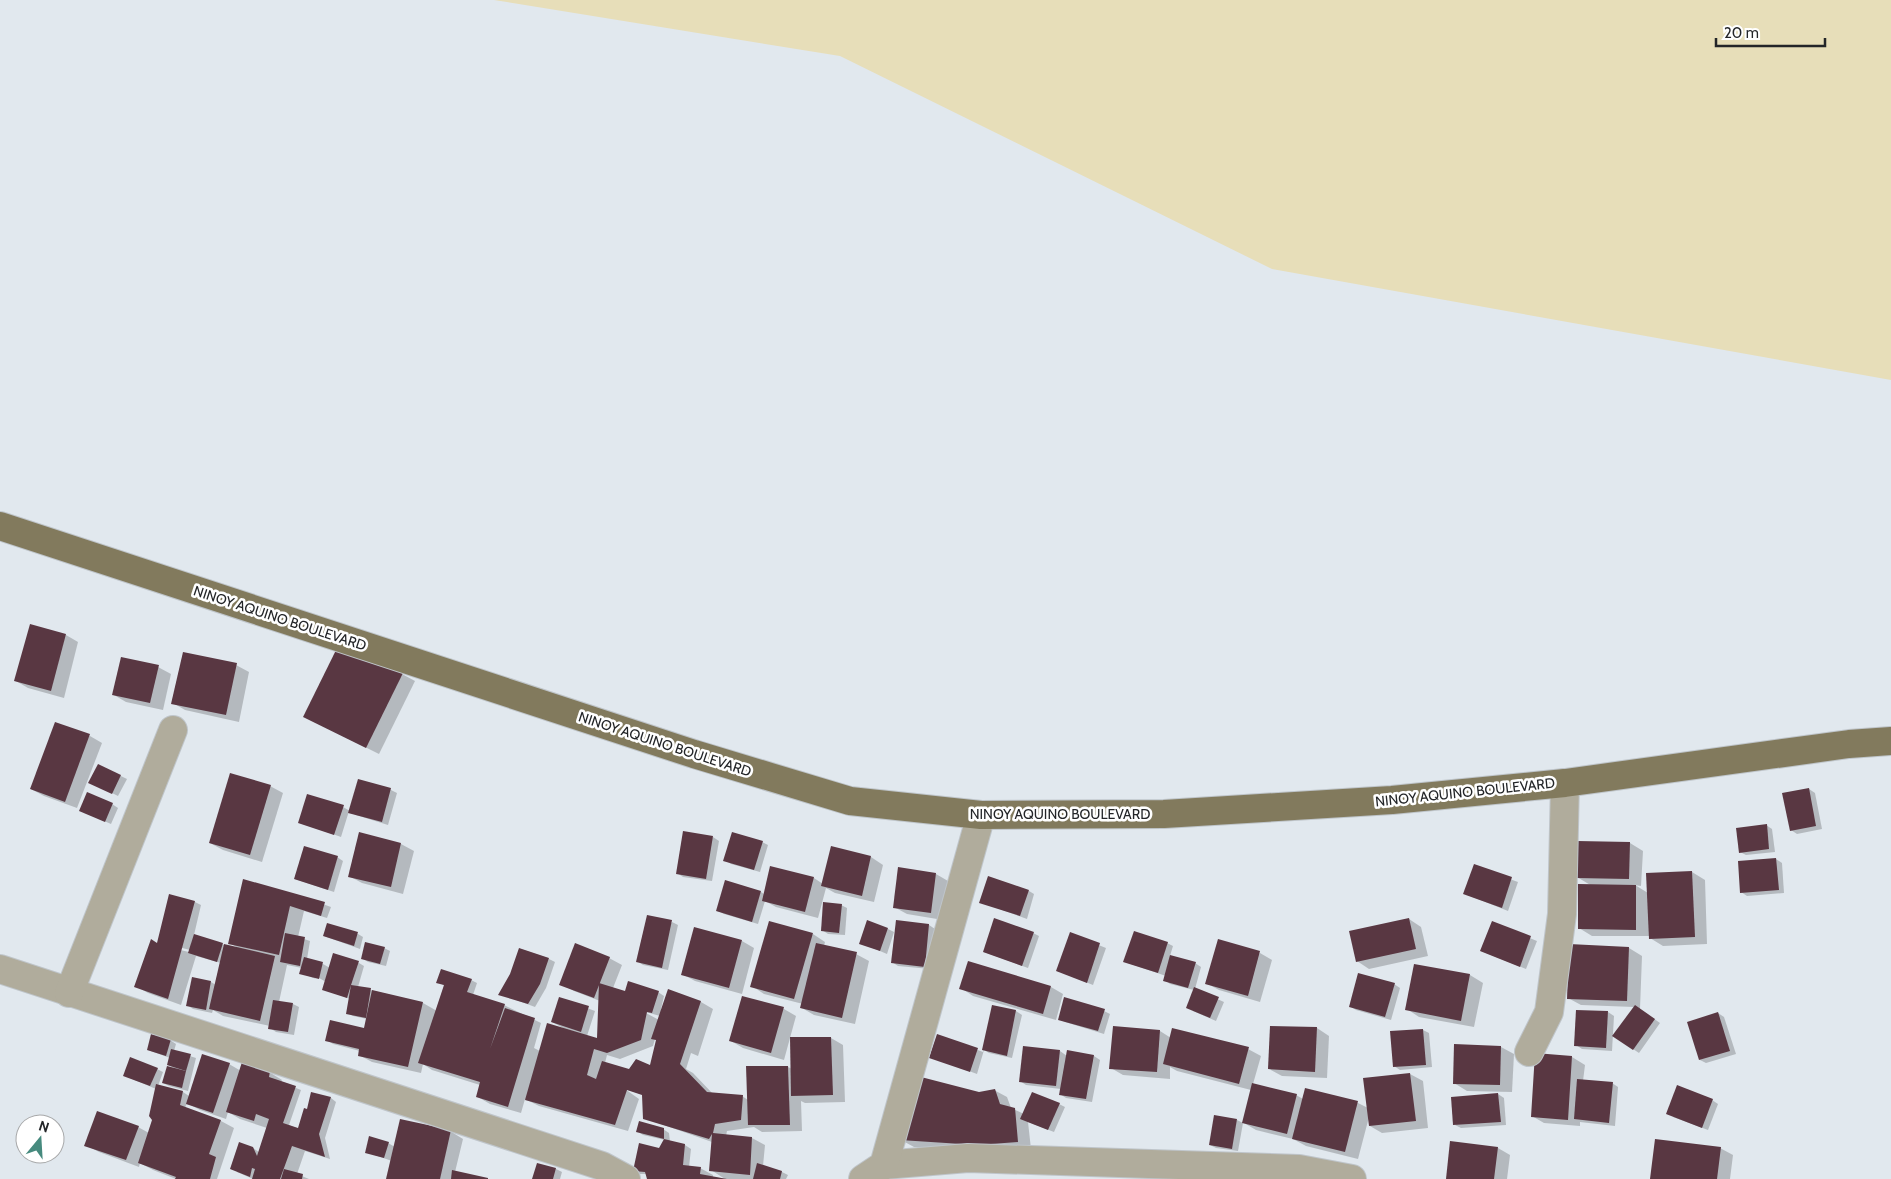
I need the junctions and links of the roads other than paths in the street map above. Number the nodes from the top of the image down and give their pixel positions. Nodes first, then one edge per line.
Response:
1 (0, 526) edge
2 (173, 730) dead end
3 (1891, 741) edge
4 (1565, 783) junction
5 (981, 815) junction
6 (0, 969) edge
7 (69, 993) junction
8 (1529, 1052) dead end
9 (921, 1171) edge
10 (873, 1172) edge
11 (1298, 1174) edge
12 (626, 1179) edge
13 (1352, 1179) edge

1 - 5 main road, NINOY AQUINO BOULEVARD
2 - 7 street
3 - 4 main road, NINOY AQUINO BOULEVARD
4 - 5 main road, NINOY AQUINO BOULEVARD
4 - 8 street
5 - 10 street
6 - 7 street
7 - 12 street
9 - 10 street
9 - 11 street
11 - 13 street

